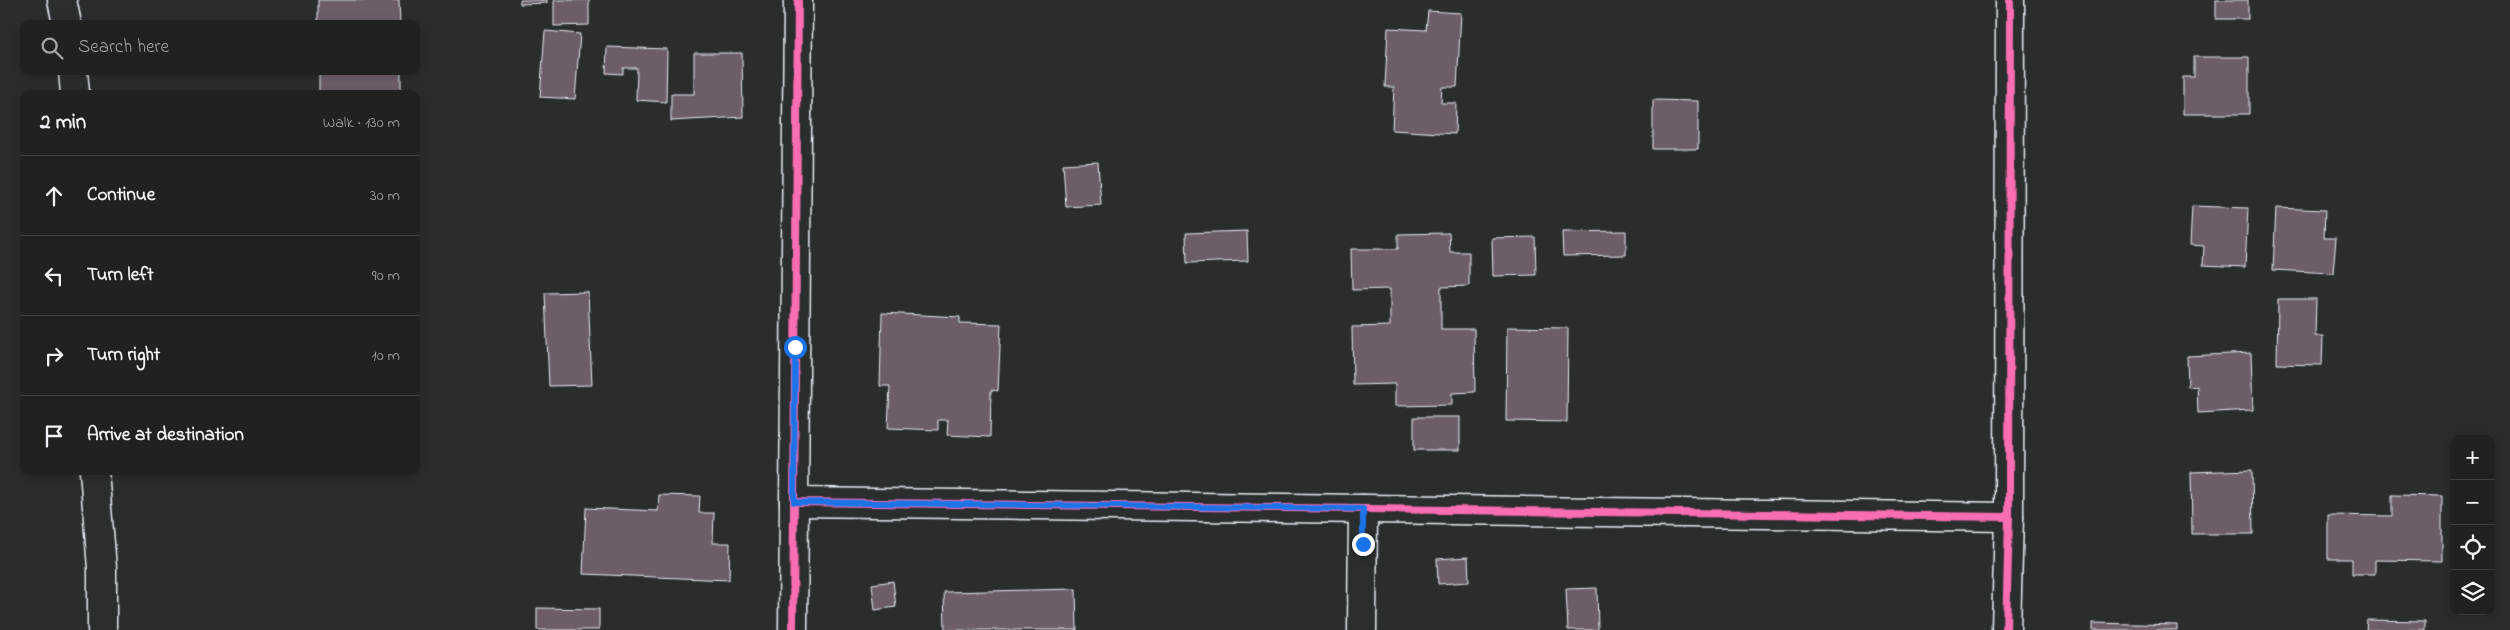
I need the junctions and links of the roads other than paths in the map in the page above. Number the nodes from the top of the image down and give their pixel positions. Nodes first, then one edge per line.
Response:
1 (62, 0) edge
2 (798, 0) edge
3 (2010, 0) edge
4 (66, 20) edge
5 (73, 75) edge
6 (75, 90) edge
7 (94, 475) edge
8 (794, 502) junction
9 (1363, 509) junction
10 (2009, 517) junction
11 (102, 630) edge
12 (793, 630) edge
13 (1362, 630) edge
14 (2006, 630) edge

1 - 4 street
2 - 8 street
3 - 10 street
5 - 6 street
7 - 11 street
8 - 9 street
8 - 12 street
9 - 10 street
9 - 13 street
10 - 14 street

